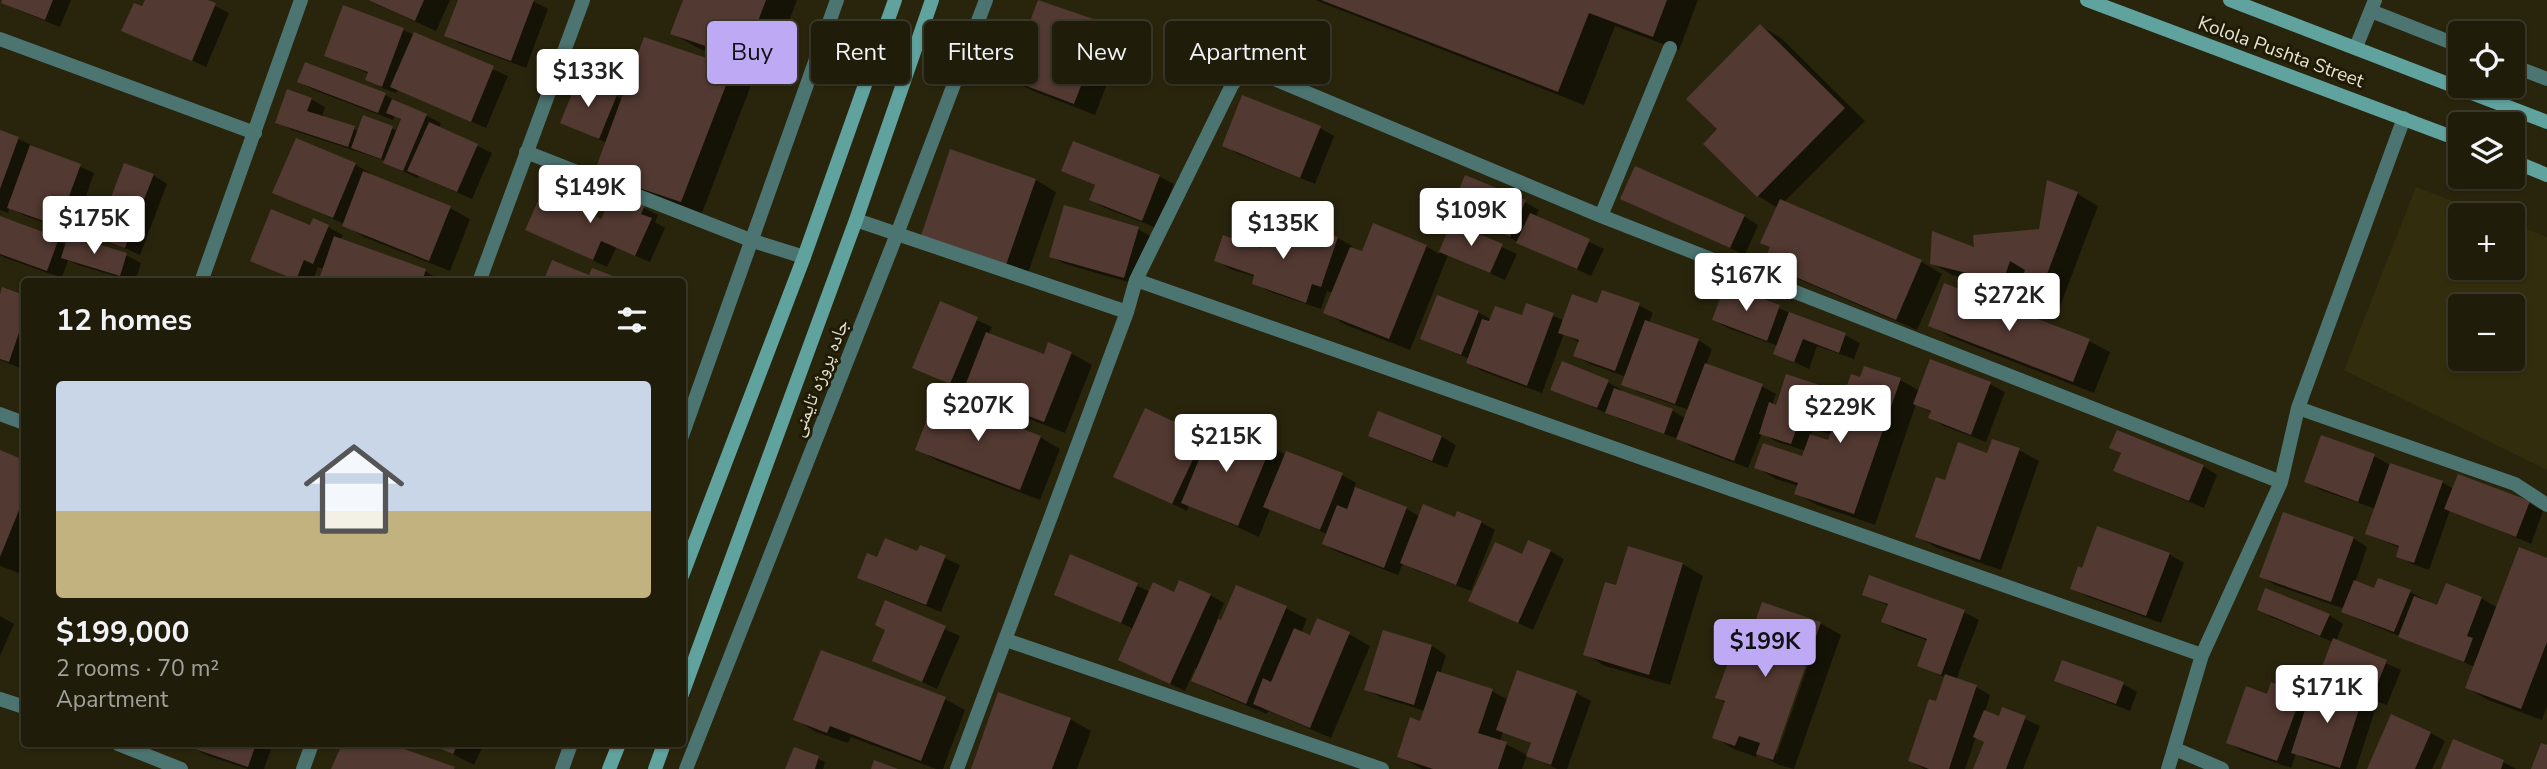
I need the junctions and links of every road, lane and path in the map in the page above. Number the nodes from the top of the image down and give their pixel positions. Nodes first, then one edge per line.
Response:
1 (301, 0) edge
2 (583, 0) edge
3 (837, 0) edge
4 (895, 0) edge
5 (932, 0) edge
6 (986, 0) edge
7 (2087, 0) edge
8 (2230, 0) edge
9 (2373, 6) edge
10 (0, 39) edge
11 (2448, 40) edge
12 (2356, 47) junction
13 (1670, 48) dead end
14 (2525, 71) edge
15 (2547, 79) edge
16 (2404, 118) junction
17 (2547, 122) edge
18 (255, 133) junction
19 (2448, 136) edge
20 (526, 152) junction
21 (2525, 166) edge
22 (2547, 175) edge
23 (1601, 216) junction
24 (856, 220) junction
25 (897, 234) junction
26 (753, 241) junction
27 (804, 257) junction
28 (202, 278) edge
29 (480, 278) edge
30 (1136, 279) junction
31 (1127, 312) junction
32 (2298, 408) junction
33 (0, 414) edge
34 (21, 422) edge
35 (686, 425) edge
36 (2281, 482) junction
37 (2547, 505) edge
38 (686, 566) edge
39 (1006, 640) junction
40 (2202, 655) junction
41 (686, 683) edge
42 (0, 699) edge
43 (21, 706) edge
44 (126, 747) edge
45 (311, 747) edge
46 (570, 747) edge
47 (618, 747) edge
48 (663, 747) edge
49 (2175, 749) junction
50 (181, 769) edge
51 (303, 769) edge
52 (562, 769) edge
53 (609, 769) edge
54 (655, 769) edge
55 (686, 769) edge
56 (957, 769) edge
57 (1382, 769) edge
58 (2168, 769) edge
59 (2222, 769) edge

1 - 18 street
2 - 20 street
3 - 26 street
4 - 27 main road
5 - 24 main road, جاده پروژه تایمنی
6 - 25 street, جاده پروژه تایمنی
7 - 16 main road, Kolola Pushta Street
8 - 12 main road
9 - 11 street
9 - 12 street
10 - 18 street
12 - 17 main road
13 - 23 street
14 - 15 street
16 - 19 main road, Kolola Pushta Street
16 - 32 street
18 - 28 street
20 - 26 street
20 - 29 street
21 - 22 main road
23 - 30 street
23 - 36 street
24 - 25 street
24 - 41 main road, جاده پروژه تایمنی
25 - 31 street
25 - 55 street, جاده پروژه تایمنی
26 - 27 street
26 - 35 street
27 - 38 main road
30 - 31 street
30 - 40 street
31 - 39 street
32 - 36 street
32 - 37 street
33 - 34 street
36 - 40 street
39 - 56 street
39 - 57 street
40 - 49 street
42 - 43 street
44 - 50 street
45 - 51 street
46 - 52 street
47 - 53 main road
48 - 54 main road
49 - 58 street
49 - 59 street

